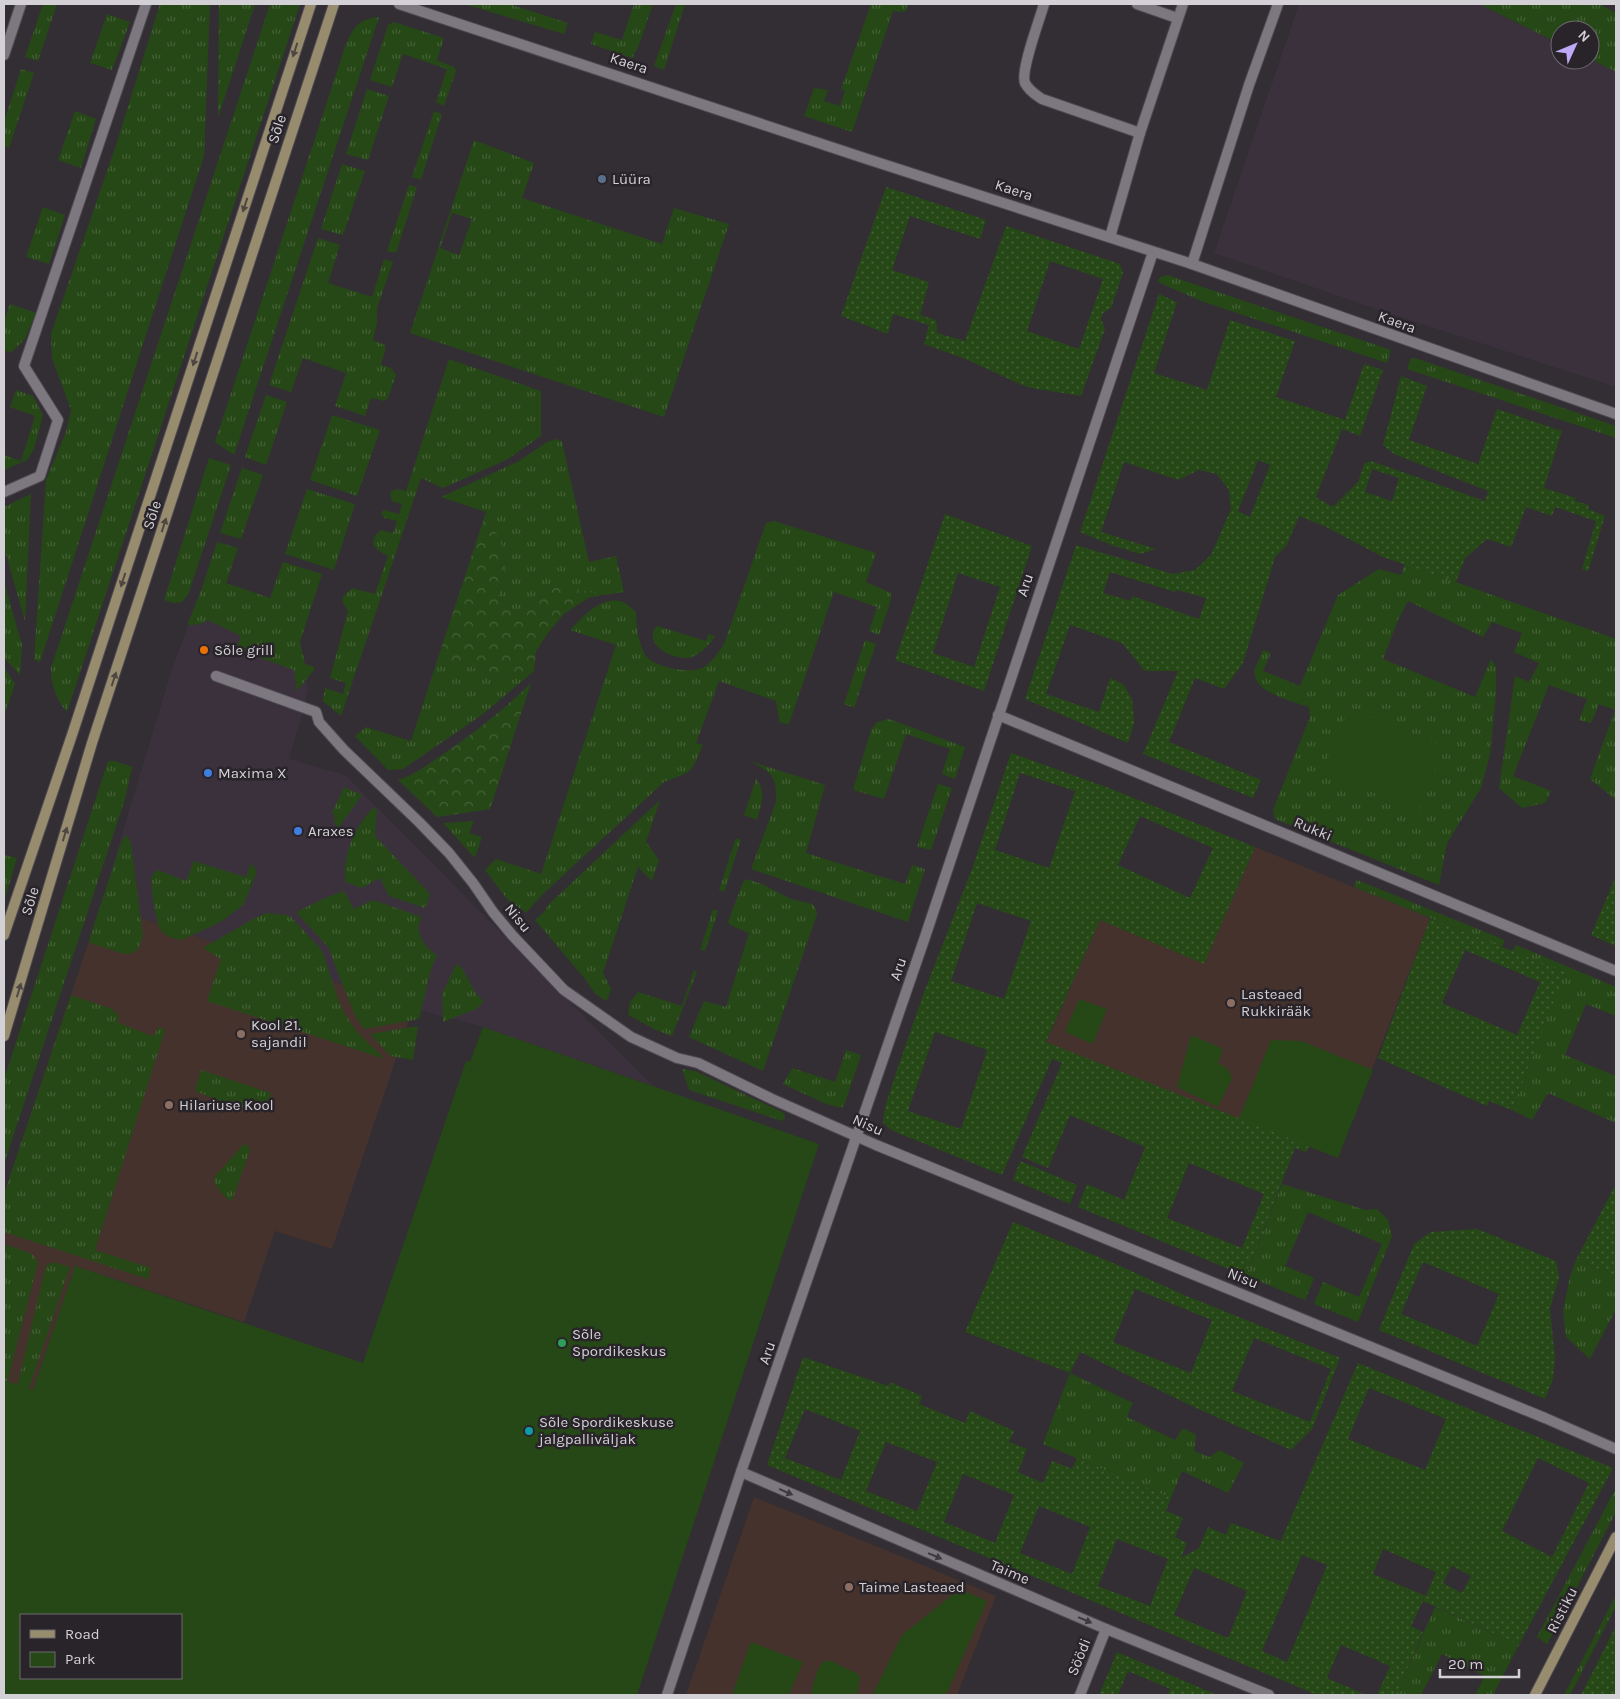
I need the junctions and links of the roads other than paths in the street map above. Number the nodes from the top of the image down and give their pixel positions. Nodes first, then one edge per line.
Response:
1 (21, 4) edge
2 (146, 4) edge
3 (310, 4) edge
4 (334, 4) edge
5 (399, 4) edge
6 (1044, 4) edge
7 (1137, 4) edge
8 (1183, 4) edge
9 (1278, 4) edge
10 (1177, 18) junction
11 (4, 55) edge
12 (1140, 133) junction
13 (1110, 237) junction
14 (1153, 252) junction
15 (1192, 264) junction
16 (1616, 414) edge
17 (4, 492) edge
18 (216, 676) dead end
19 (998, 715) junction
20 (4, 935) edge
21 (1616, 971) edge
22 (4, 1036) edge
23 (857, 1137) junction
24 (1616, 1449) edge
25 (742, 1472) junction
26 (1616, 1538) edge
27 (1106, 1629) junction
28 (667, 1695) edge
29 (1080, 1695) edge
30 (1269, 1695) edge
31 (1535, 1695) edge

1 - 11 street
2 - 17 street
3 -> 20 main road, Sõle
22 -> 4 main road, Sõle
5 - 13 street, Kaera
6 - 12 street
7 - 10 street
8 - 10 street
9 - 15 street
10 - 12 street
12 - 13 street
13 - 14 street, Kaera
14 - 15 street, Kaera
14 - 19 street, Aru
15 - 16 street, Kaera
18 - 23 street, Nisu
19 - 21 street, Rukki
19 - 23 street, Aru
23 - 24 street, Nisu
23 - 25 street, Aru
25 -> 27 street, Taime
25 - 28 street, Aru
26 - 31 main road, Ristiku
27 - 29 street, Söödi
27 - 30 street, Taime

